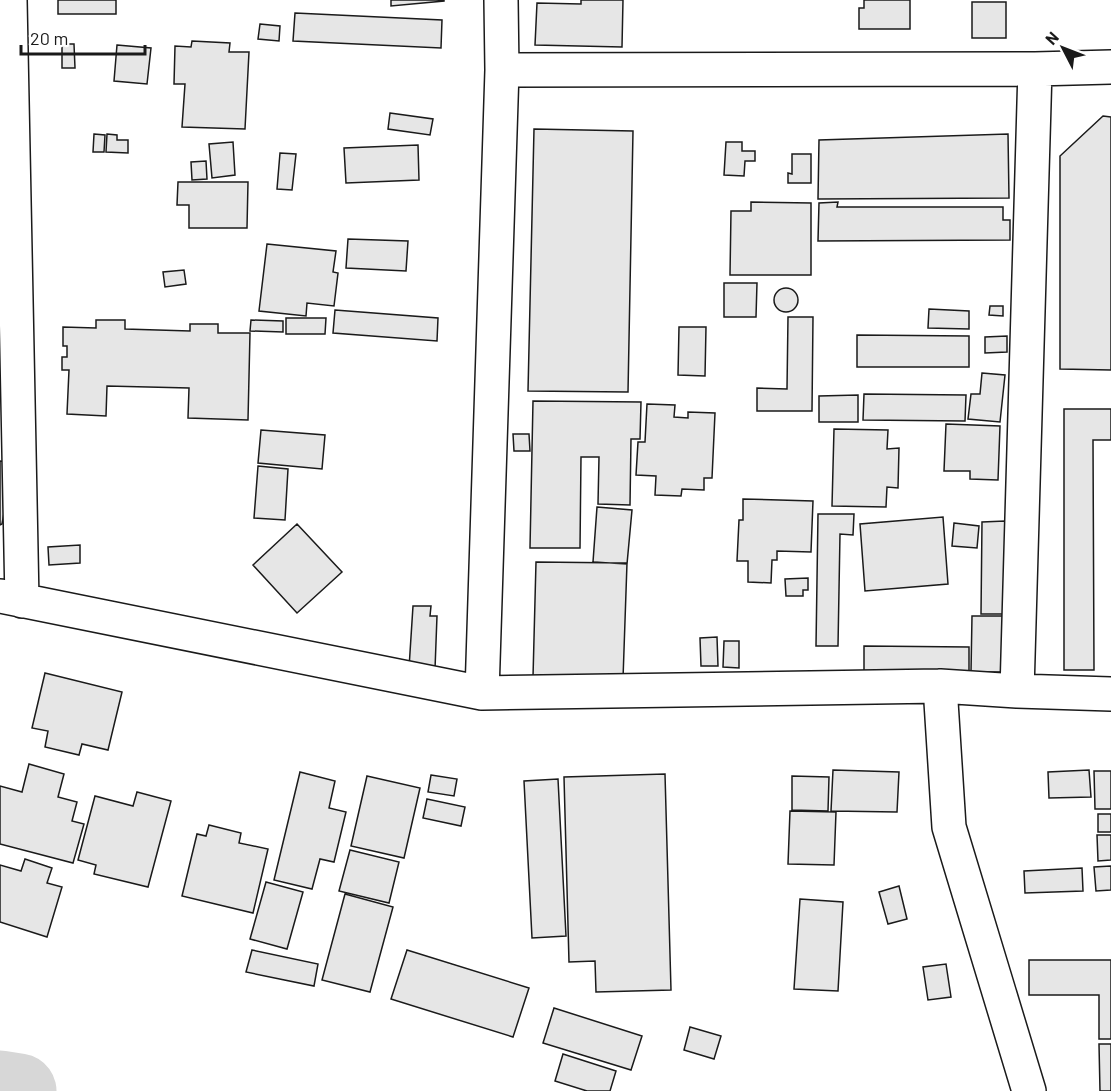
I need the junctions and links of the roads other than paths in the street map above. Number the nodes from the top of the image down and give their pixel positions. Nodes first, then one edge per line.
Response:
1 (501, 0) edge
2 (7, 14) edge
3 (1111, 67) edge
4 (1035, 69) junction
5 (502, 70) junction
6 (11, 599) edge
7 (940, 686) junction
8 (1017, 692) junction
9 (482, 693) junction
10 (1111, 694) edge
11 (1029, 1091) edge

1 - 5 street
2 - 6 street
3 - 4 street
4 - 5 street
4 - 8 street
5 - 9 street
6 - 9 street
7 - 8 street
7 - 9 street
7 - 11 street
8 - 10 street

